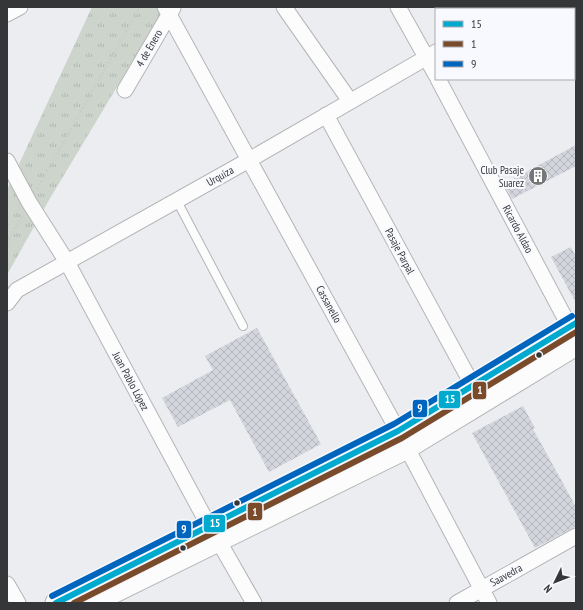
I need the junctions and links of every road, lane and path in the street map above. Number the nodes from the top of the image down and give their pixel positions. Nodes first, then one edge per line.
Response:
1 (20, 7) edge
2 (140, 7) edge
3 (284, 7) edge
4 (398, 7) edge
5 (169, 9) edge
6 (7, 14) edge
7 (431, 55) edge
8 (435, 71) edge
9 (439, 80) edge
10 (125, 90) dead end
11 (350, 101) junction
12 (326, 115) junction
13 (249, 160) junction
14 (7, 161) edge
15 (177, 201) junction
16 (29, 202) junction
17 (7, 242) edge
18 (67, 262) junction
19 (7, 304) edge
20 (243, 326) dead end
21 (574, 333) edge
22 (473, 386) junction
23 (403, 440) junction
24 (214, 533) junction
25 (576, 536) edge
26 (7, 584) edge
27 (481, 589) junction
28 (18, 603) edge
29 (56, 603) edge
30 (92, 603) edge
31 (254, 603) edge
32 (457, 603) edge
33 (489, 603) edge

1 - 6 street
2 - 16 path
3 - 11 street
4 - 7 street
5 - 10 street, 4 de Enero
5 - 13 street, Cassanello
7 - 8 street
7 - 11 street, Urquiza
9 - 21 street, Ricardo Aldao
11 - 12 street, Urquiza
12 - 13 street, Urquiza
12 - 22 street, Pasaje Parpal
13 - 15 street, Urquiza
13 - 23 street, Cassanello
14 - 16 street, Juan Pablo López
15 - 18 street, Urquiza
15 - 20 lane
16 - 17 path
16 - 18 street, Juan Pablo López
18 - 19 street, Urquiza
18 - 24 street, Juan Pablo López
21 - 22 main road
21 - 23 main road
22 - 23 main road
23 - 24 main road
23 - 27 street, Cassanello
24 - 29 main road
24 - 30 main road
24 - 31 street, Juan Pablo López
25 - 27 street, Saavedra
26 - 28 street
27 - 32 street, Saavedra
27 - 33 street, Cassanello

